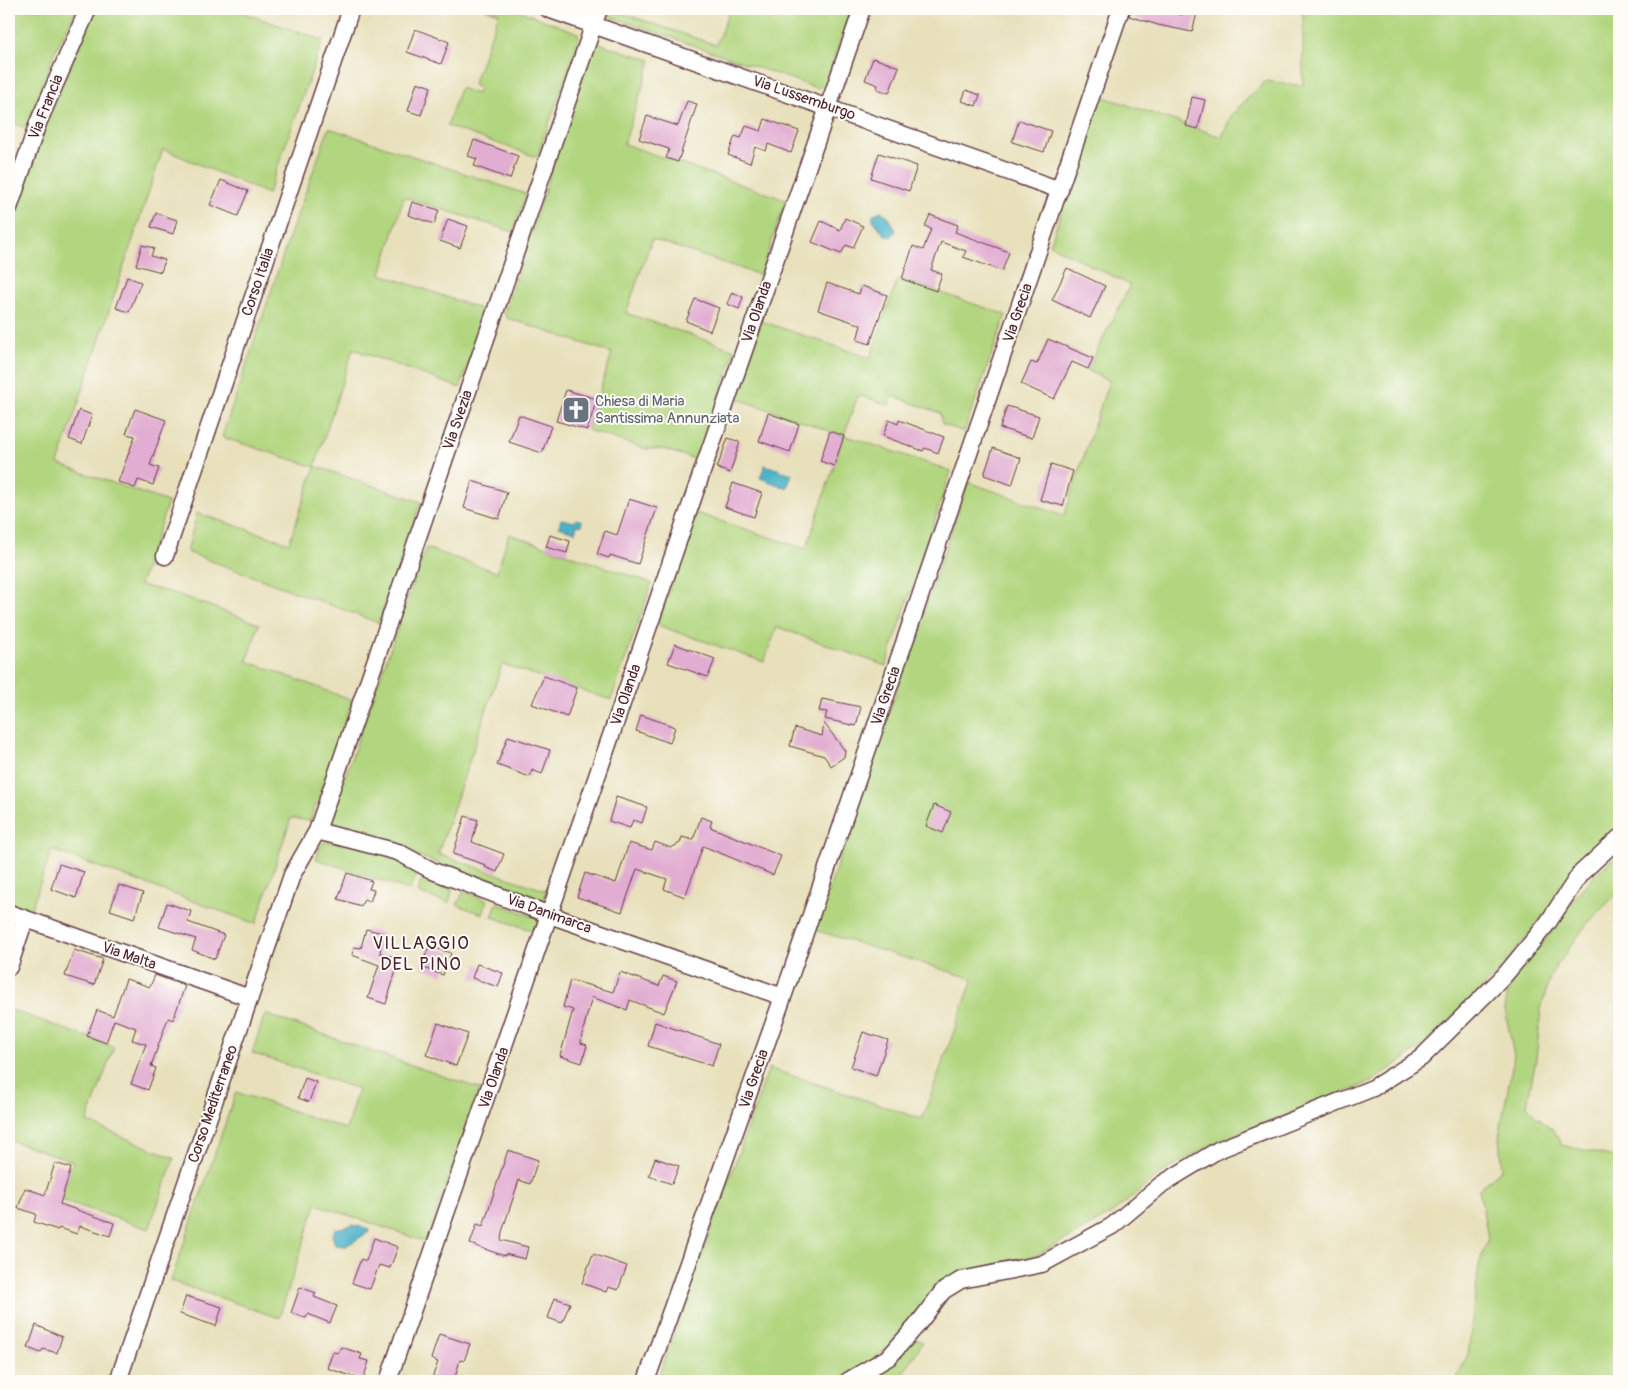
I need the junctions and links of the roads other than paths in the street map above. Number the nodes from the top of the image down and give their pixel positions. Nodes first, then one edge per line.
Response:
1 (88, 9) edge
2 (351, 9) edge
3 (548, 9) edge
4 (599, 9) edge
5 (862, 9) edge
6 (1121, 9) edge
7 (594, 25) junction
8 (828, 106) junction
9 (1060, 190) junction
10 (9, 208) edge
11 (165, 556) dead end
12 (317, 831) junction
13 (1619, 838) edge
14 (9, 913) edge
15 (550, 915) junction
16 (25, 919) junction
17 (9, 967) edge
18 (783, 997) junction
19 (250, 998) junction
20 (118, 1381) edge
21 (388, 1381) edge
22 (646, 1381) edge
23 (848, 1381) edge

1 - 10 street, Via Francia
2 - 11 street, Corso Italia
3 - 7 street, Via Lussemburgo
4 - 7 street, Via Svezia
5 - 8 street, Via Olanda
6 - 9 street, Via Grecia
7 - 8 street, Via Lussemburgo
7 - 12 street, Via Svezia
8 - 9 street, Via Lussemburgo
8 - 15 street, Via Olanda
9 - 18 street, Via Grecia
12 - 15 street, Via Danimarca
12 - 19 street, Corso Mediterraneo
13 - 23 street
14 - 16 street, Via Malta
15 - 18 street, Via Danimarca
15 - 21 street, Via Olanda
16 - 17 street
16 - 19 street, Via Malta
18 - 22 street, Via Grecia
19 - 20 street, Corso Mediterraneo

